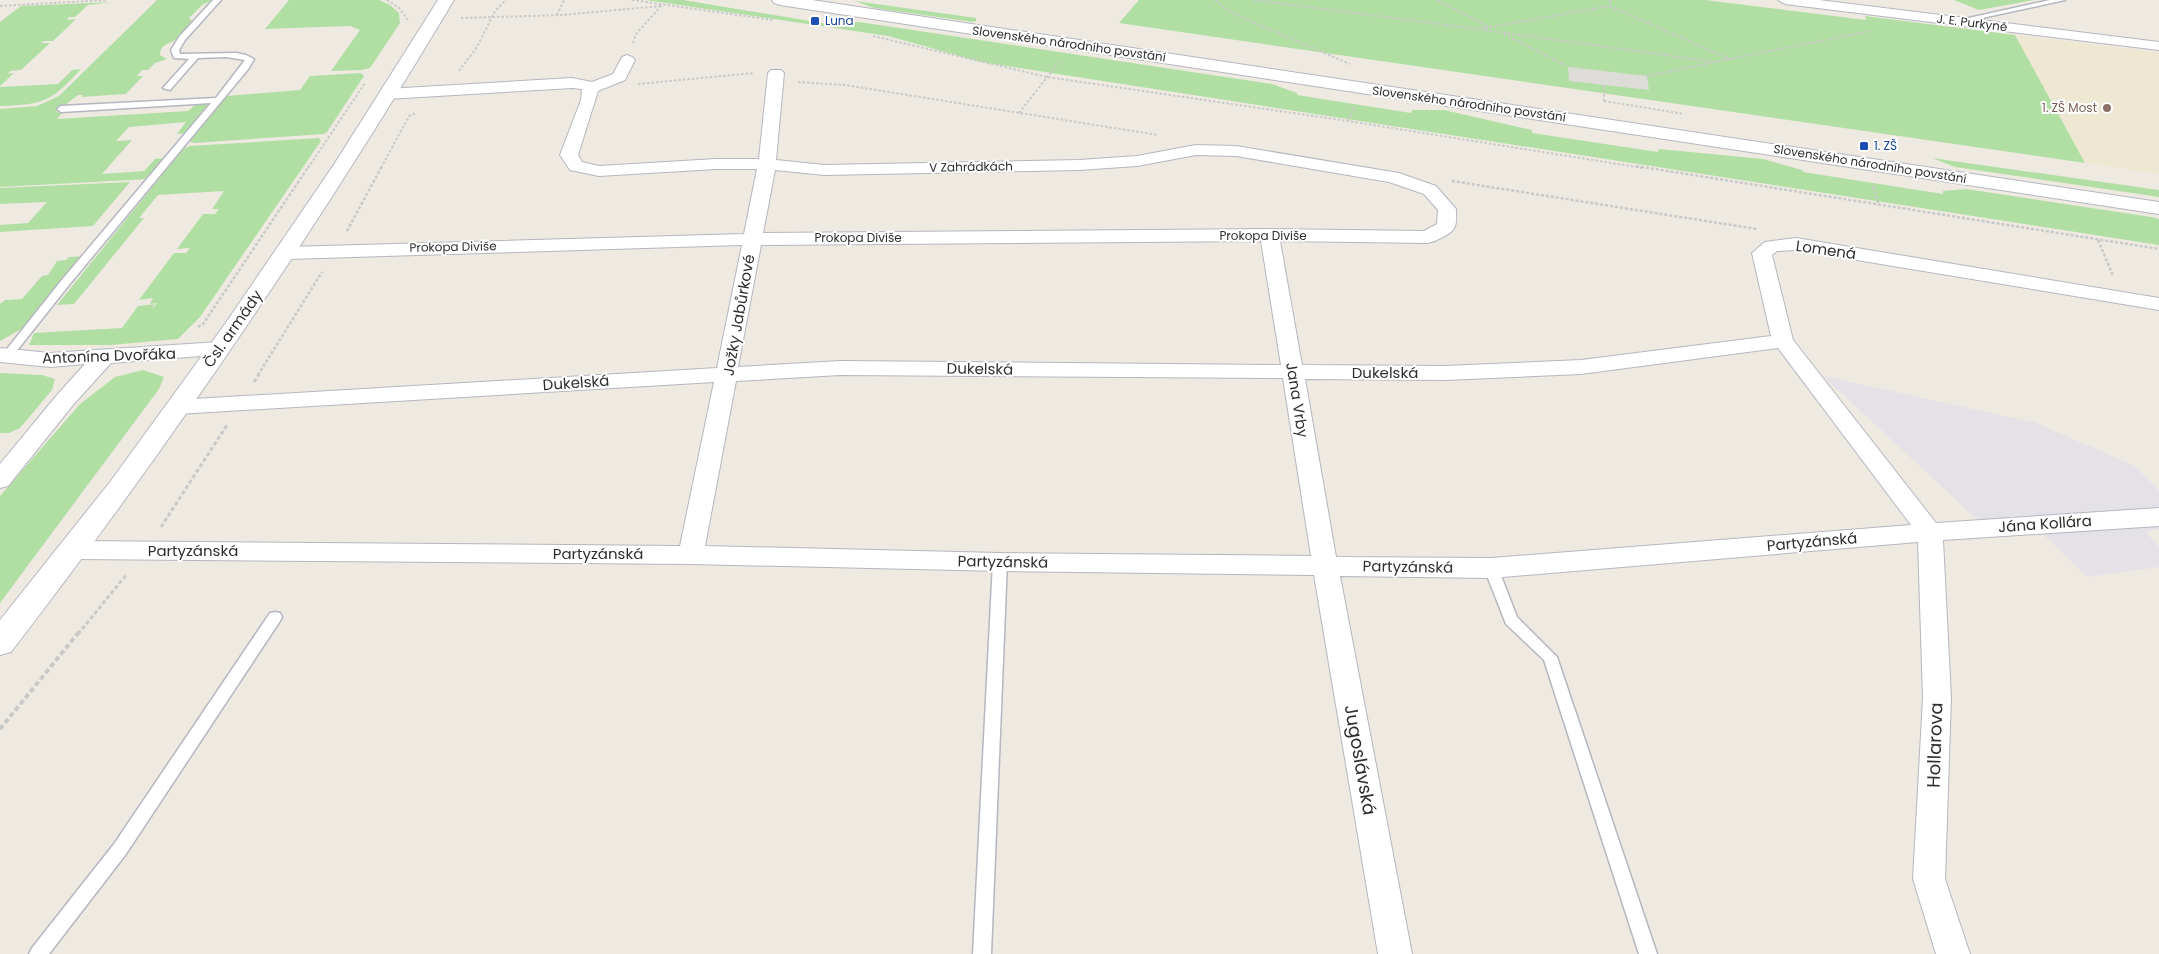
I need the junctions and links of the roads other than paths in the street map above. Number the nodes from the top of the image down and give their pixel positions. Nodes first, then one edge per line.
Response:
1 (217, 0) edge
2 (780, 0) edge
3 (1785, 0) edge
4 (2061, 0) edge
5 (447, 8) edge
6 (1959, 21) junction
7 (2159, 46) edge
8 (194, 58) junction
9 (627, 60) road end
10 (775, 77) road end
11 (168, 88) dead end
12 (591, 88) junction
13 (387, 94) junction
14 (219, 100) junction
15 (61, 109) dead end
16 (768, 164) junction
17 (2159, 208) edge
18 (1270, 235) junction
19 (1428, 237) joint
20 (753, 239) junction
21 (288, 253) junction
22 (2159, 304) edge
23 (1783, 341) junction
24 (219, 350) junction
25 (4, 355) edge
26 (104, 357) junction
27 (1292, 372) junction
28 (728, 373) junction
29 (177, 407) junction
30 (0, 480) edge
31 (2159, 517) edge
32 (1930, 532) junction
33 (75, 550) junction
34 (691, 555) junction
35 (1000, 562) junction
36 (1325, 566) junction
37 (1491, 568) junction
38 (274, 617) dead end
39 (0, 643) edge
40 (38, 954) edge
41 (982, 954) edge
42 (1395, 954) edge
43 (1648, 954) edge
44 (1953, 954) edge

1 - 8 lane
2 - 17 street, Slovenského národního povstání
3 - 6 street, J. E. Purkyně
4 - 6 lane
5 - 13 street, Čsl. armády
6 - 7 street, J. E. Purkyně
8 - 11 lane
8 - 14 lane
9 - 12 street
10 - 16 street, Jožky Jabůrkové
12 - 13 street
12 - 16 street, V Zahrádkách
13 - 21 street, Čsl. armády
14 - 15 lane
14 - 25 lane
16 - 19 street, V Zahrádkách
16 - 20 street, Jožky Jabůrkové
18 - 19 street, Prokopa Diviše
18 - 20 street, Prokopa Diviše
18 - 27 street, Jana Vrby
20 - 21 street, Prokopa Diviše
20 - 28 street, Jožky Jabůrkové
21 - 24 street, Čsl. armády
22 - 23 street, Lomená
23 - 27 street, Dukelská
23 - 32 street, Lomená
24 - 26 street, Antonína Dvořáka
24 - 29 street, Čsl. armády
25 - 26 street, Antonína Dvořáka
26 - 30 street
27 - 28 street, Dukelská
27 - 36 street, Jana Vrby
28 - 29 street, Dukelská
28 - 34 street, Jožky Jabůrkové
29 - 33 street, Čsl. armády
31 - 32 street, Jána Kollára
32 - 37 street, Partyzánská
32 - 44 street, Hollarova
33 - 34 street, Partyzánská
33 - 39 street, Čsl. armády
34 - 35 street, Partyzánská
35 - 36 street, Partyzánská
35 - 41 lane
36 - 37 street, Partyzánská
36 - 42 street, Jugoslávská
37 - 43 lane
38 - 40 lane

